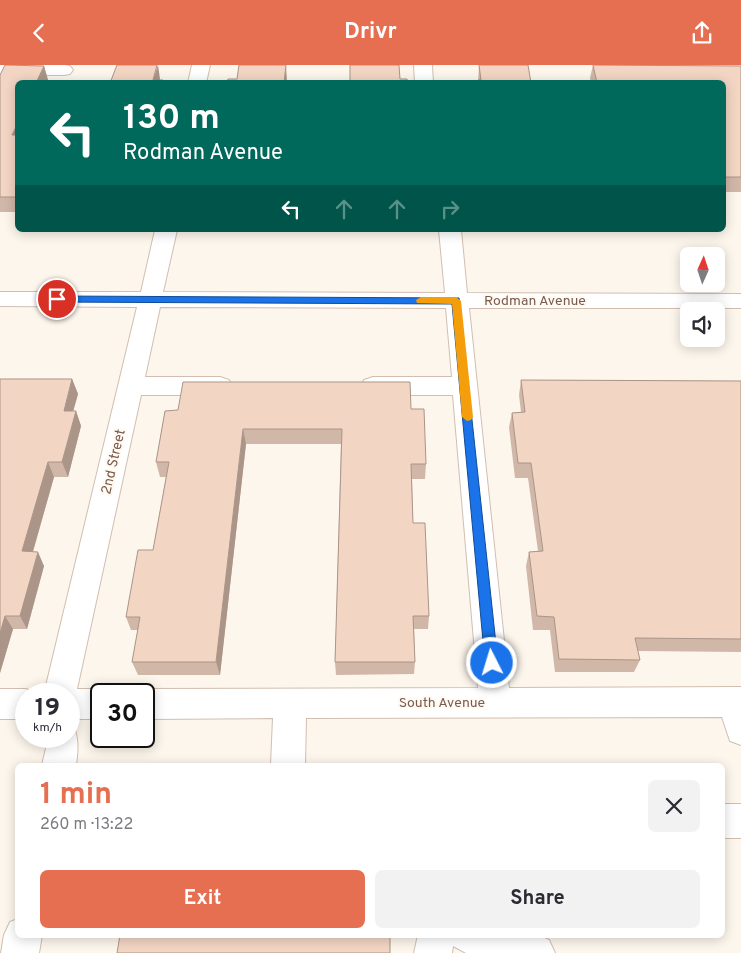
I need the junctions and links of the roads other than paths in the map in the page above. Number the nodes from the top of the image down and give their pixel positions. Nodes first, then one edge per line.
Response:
1 (201, 65) edge
2 (423, 65) edge
3 (40, 67) edge
4 (0, 70) edge
5 (64, 70) dead end
6 (198, 80) edge
7 (424, 80) edge
8 (166, 232) edge
9 (450, 232) edge
10 (0, 299) edge
11 (151, 300) junction
12 (456, 301) junction
13 (741, 301) edge
14 (131, 385) junction
15 (239, 386) edge
16 (347, 386) edge
17 (464, 387) junction
18 (63, 683) edge
19 (0, 703) edge
20 (290, 703) junction
21 (495, 703) junction
22 (15, 704) edge
23 (155, 704) edge
24 (739, 711) edge
25 (62, 748) edge
26 (59, 763) edge
27 (288, 763) edge
28 (725, 821) edge
29 (741, 821) edge
30 (23, 938) edge
31 (436, 938) edge
32 (478, 938) edge
33 (20, 953) edge
34 (433, 953) edge
35 (536, 953) edge

1 - 6 street
2 - 7 street
3 - 4 street
3 - 5 street
8 - 11 street, 2nd Street
9 - 12 street
10 - 11 street, Rodman Avenue
11 - 12 street, Rodman Avenue
11 - 14 street, 2nd Street
12 - 13 street, Rodman Avenue
12 - 17 street
14 - 15 street
14 - 18 street, 2nd Street
16 - 17 street
17 - 21 street
19 - 22 street
20 - 21 street, South Avenue
20 - 23 street, South Avenue
20 - 27 street
21 - 24 street, South Avenue
25 - 26 street
28 - 29 street
30 - 33 street
31 - 34 street
32 - 35 street

